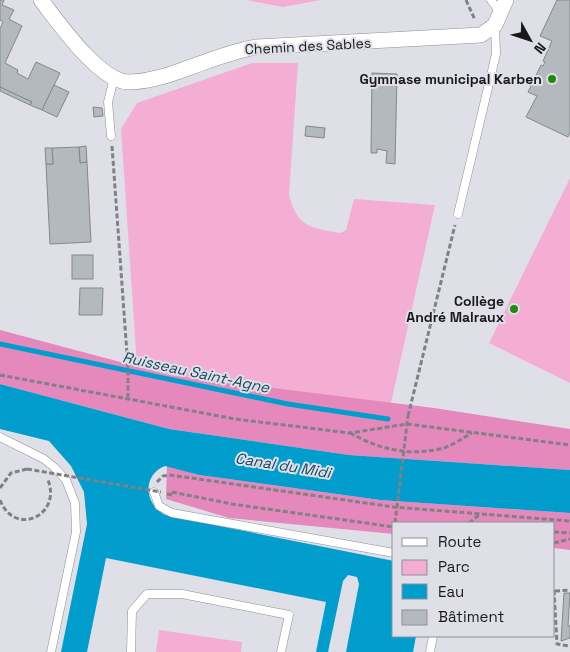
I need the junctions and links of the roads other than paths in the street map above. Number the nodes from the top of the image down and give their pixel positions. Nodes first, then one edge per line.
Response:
1 (41, 0) edge
2 (491, 0) edge
3 (500, 13) edge
4 (114, 78) junction
5 (111, 136) road end
6 (458, 214) road end
7 (0, 438) edge
8 (157, 492) road end
9 (392, 553) edge
10 (433, 637) edge
11 (51, 652) edge
12 (131, 652) edge
13 (282, 652) edge
14 (430, 652) edge

1 - 4 street
2 - 3 lane
3 - 4 street, Chemin des Sables
3 - 6 lane
4 - 5 lane
7 - 11 lane
8 - 9 lane
10 - 14 lane
12 - 13 lane

